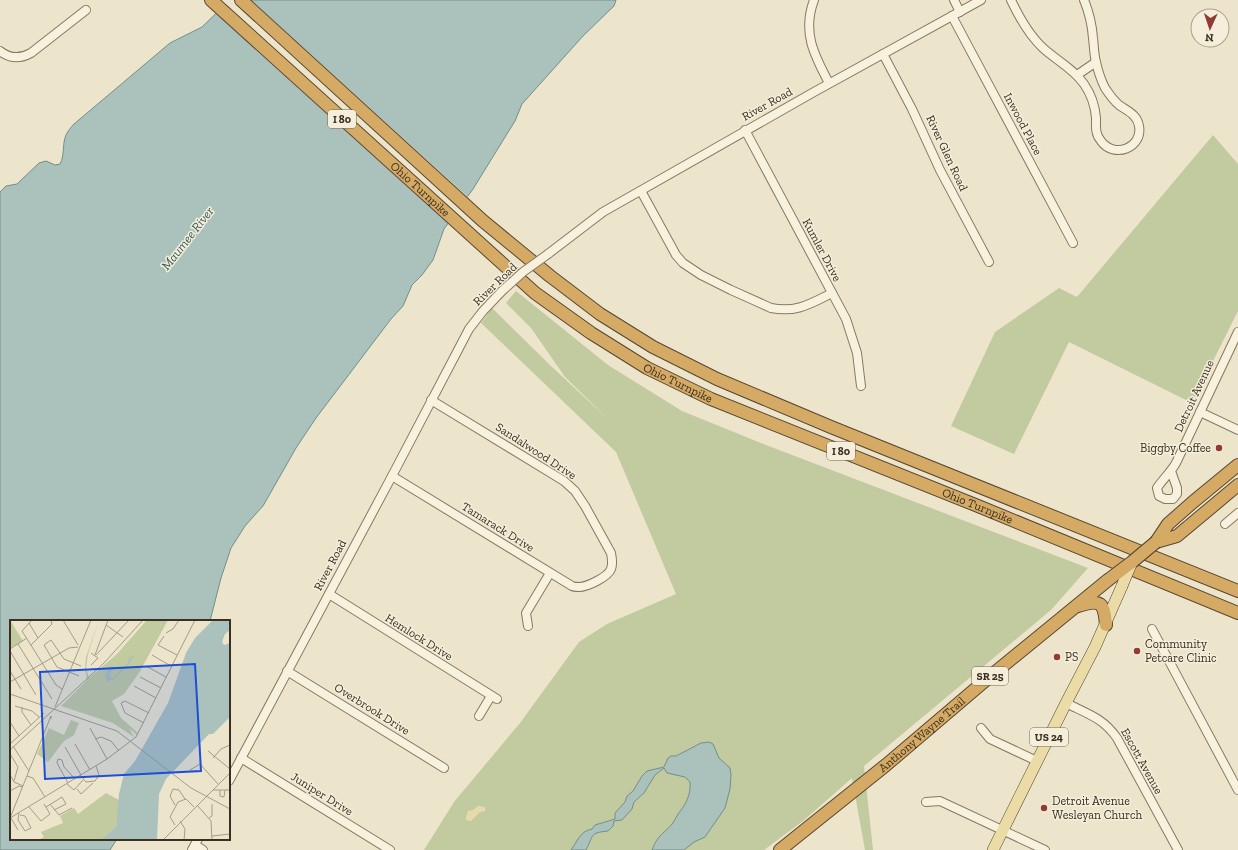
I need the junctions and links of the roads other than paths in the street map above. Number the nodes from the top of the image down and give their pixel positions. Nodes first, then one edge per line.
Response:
1 (211, 0) edge
2 (241, 0) edge
3 (814, 0) edge
4 (954, 0) edge
5 (981, 0) edge
6 (1011, 0) edge
7 (1084, 0) edge
8 (86, 10) dead end
9 (960, 12) junction
10 (952, 16) junction
11 (0, 51) edge
12 (883, 54) junction
13 (1096, 62) junction
14 (1077, 75) junction
15 (829, 83) junction
16 (745, 130) junction
17 (641, 190) junction
18 (1073, 243) dead end
19 (989, 262) dead end
20 (832, 293) junction
21 (1238, 332) edge
22 (861, 386) dead end
23 (431, 400) junction
24 (1200, 412) junction
25 (1238, 430) edge
26 (1238, 465) edge
27 (1171, 471) dead end
28 (392, 476) junction
29 (1238, 485) edge
30 (1238, 513) edge
31 (1225, 524) dead end
32 (1156, 542) junction
33 (1132, 562) junction
34 (550, 572) junction
35 (594, 582) joint
36 (1238, 591) edge
37 (328, 594) junction
38 (1075, 606) junction
39 (1238, 613) edge
40 (1106, 625) junction
41 (528, 626) dead end
42 (1152, 629) dead end
43 (287, 671) junction
44 (1066, 703) junction
45 (479, 716) dead end
46 (981, 728) dead end
47 (241, 758) junction
48 (1037, 761) junction
49 (444, 768) dead end
50 (230, 779) edge
51 (1238, 790) edge
52 (926, 802) dead end
53 (1003, 830) junction
54 (195, 845) edge
55 (203, 850) edge
56 (390, 850) edge
57 (780, 850) edge
58 (993, 850) edge
59 (1045, 850) edge
60 (1178, 850) edge

1 - 39 highway, Ohio Turnpike / I 80
2 - 36 highway, Ohio Turnpike / I 80
3 - 15 street
4 - 9 street
5 - 9 street, River Road
6 - 14 street
7 - 13 street
8 - 11 street
9 - 10 street, River Road
10 - 12 street, River Road
10 - 18 street, Inwood Place
12 - 15 street, River Road
12 - 19 street, River Glen Road
13 - 14 street
13 - 14 street
15 - 16 street, River Road
16 - 17 street, River Road
16 - 20 street, Kumler Drive
17 - 20 street
17 - 23 street, River Road, bridge
20 - 22 street, Kumler Drive
21 - 24 street, Detroit Avenue
23 - 28 street, River Road
23 - 35 street, Sandalwood Drive
24 - 25 street
24 - 27 street, Detroit Avenue
26 - 32 highway, Anthony Wayne Trail / US 24
28 - 34 street, Tamarack Drive
28 - 37 street, River Road
29 - 32 highway, Anthony Wayne Trail / US 24
30 - 31 street
32 - 33 highway, Anthony Wayne Trail / US 24, bridge
33 - 38 highway, Anthony Wayne Trail / SR 25, bridge
33 - 40 main road, US 24, bridge
34 - 35 street, Tamarack Drive
34 - 41 street
37 - 43 street, River Road
37 - 45 street, Hemlock Drive
38 - 40 highway
38 - 57 highway, Anthony Wayne Trail / SR 25
40 - 44 main road, US 24
42 - 51 street
43 - 47 street, River Road
43 - 49 street, Overbrook Drive
44 - 48 main road, US 24
44 - 60 street, Escott Avenue
46 - 48 street
47 - 50 street, River Road
47 - 56 street, Juniper Drive
48 - 53 main road, US 24
52 - 53 street
53 - 58 main road, US 24
53 - 59 street
54 - 55 street

